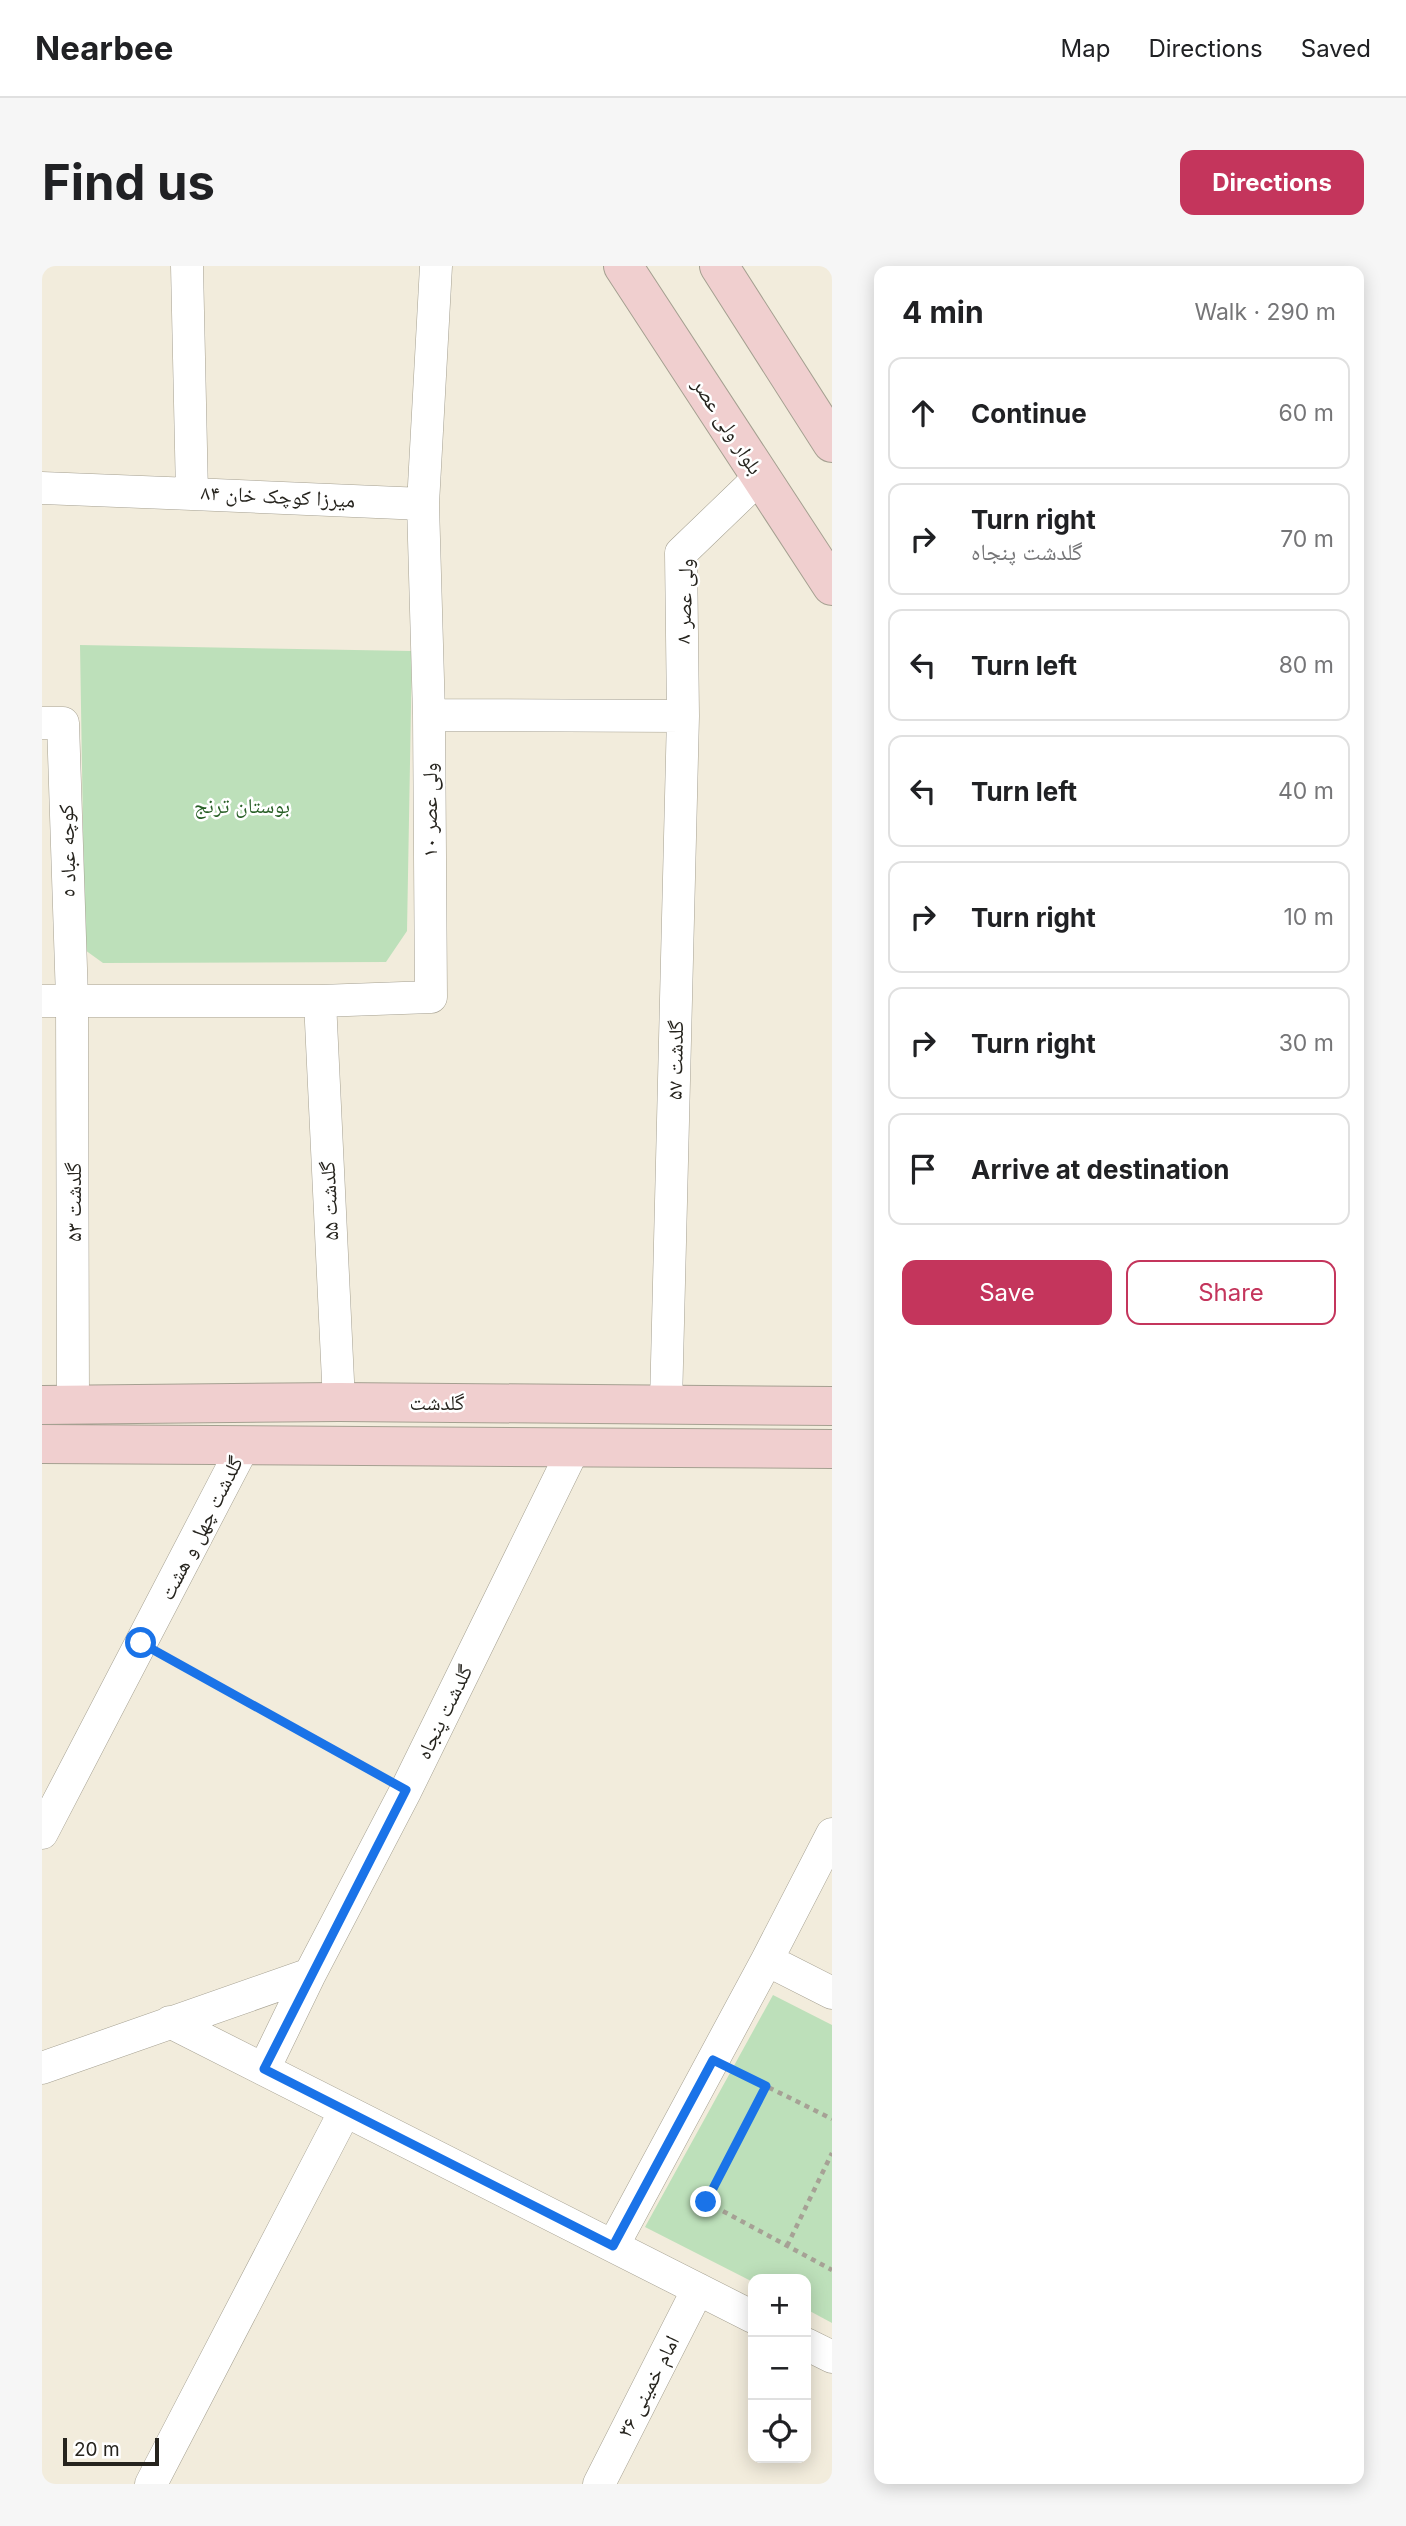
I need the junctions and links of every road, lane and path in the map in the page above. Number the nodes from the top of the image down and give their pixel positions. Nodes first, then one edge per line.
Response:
1 (187, 266) edge
2 (436, 266) edge
3 (594, 266) edge
4 (623, 266) edge
5 (719, 266) edge
6 (661, 324) junction
7 (832, 443) edge
8 (761, 476) junction
9 (42, 488) edge
10 (192, 494) junction
11 (422, 504) junction
12 (832, 586) edge
13 (429, 715) junction
14 (683, 716) junction
15 (42, 723) edge
16 (57, 1000) edge
17 (320, 1001) junction
18 (338, 1402) junction
19 (666, 1404) junction
20 (58, 1405) edge
21 (832, 1406) edge
22 (42, 1444) edge
23 (243, 1447) junction
24 (574, 1448) junction
25 (832, 1449) edge
26 (141, 1643) junction
27 (406, 1790) junction
28 (42, 1833) edge
29 (832, 1833) edge
30 (766, 1960) junction
31 (310, 1974) junction
32 (832, 1993) edge
33 (170, 2022) junction
34 (713, 2060) junction
35 (42, 2068) edge
36 (264, 2069) junction
37 (766, 2086) junction
38 (345, 2111) junction
39 (832, 2119) edge
40 (832, 2153) edge
41 (613, 2246) junction
42 (787, 2246) junction
43 (832, 2270) edge
44 (698, 2289) junction
45 (748, 2314) edge
46 (811, 2346) edge
47 (832, 2357) edge
48 (151, 2484) edge
49 (599, 2484) edge

1 - 10 street, میرزا کوچک خان ۸۴
2 - 11 street, ولی عصر ۱۰
3 - 6 street
4 - 6 street, بلوار ولی عصر
5 - 7 street
6 - 8 street, بلوار ولی عصر
8 - 12 street, بلوار ولی عصر
8 - 14 street, ولی عصر ۸
9 - 10 street
10 - 11 street, میرزا کوچک خان ۸۴
11 - 13 street, ولی عصر ۱۰
13 - 14 street
13 - 17 street, ولی عصر ۱۰
14 - 19 street, گلدشت ۵۷
15 - 16 street, كوچه عباد ٥
16 - 17 street, ولی عصر ۱۰
16 - 20 street, گلدشت ۵۳
17 - 18 street, گلدشت ۵۵
18 - 19 street, گلدشت
18 - 20 street, گلدشت
19 - 21 street, گلدشت
22 - 23 street
23 - 24 street
23 - 26 street, گلدشت چهل و هشت
24 - 25 street
24 - 27 street, گلدشت پنجاه
26 - 27 path
26 - 28 street, گلدشت چهل و هشت
27 - 31 street, گلدشت پنجاه
29 - 30 street
30 - 32 street
30 - 34 street
31 - 33 street
31 - 36 street, گلدشت پنجاه
33 - 35 street
33 - 36 street
34 - 37 path
34 - 41 street
36 - 38 street
37 - 39 path
37 - 42 path
38 - 41 street
38 - 48 street
40 - 42 path
41 - 44 street
42 - 43 path
44 - 45 street
44 - 49 street, امام خمینی ۳۶
46 - 47 street

